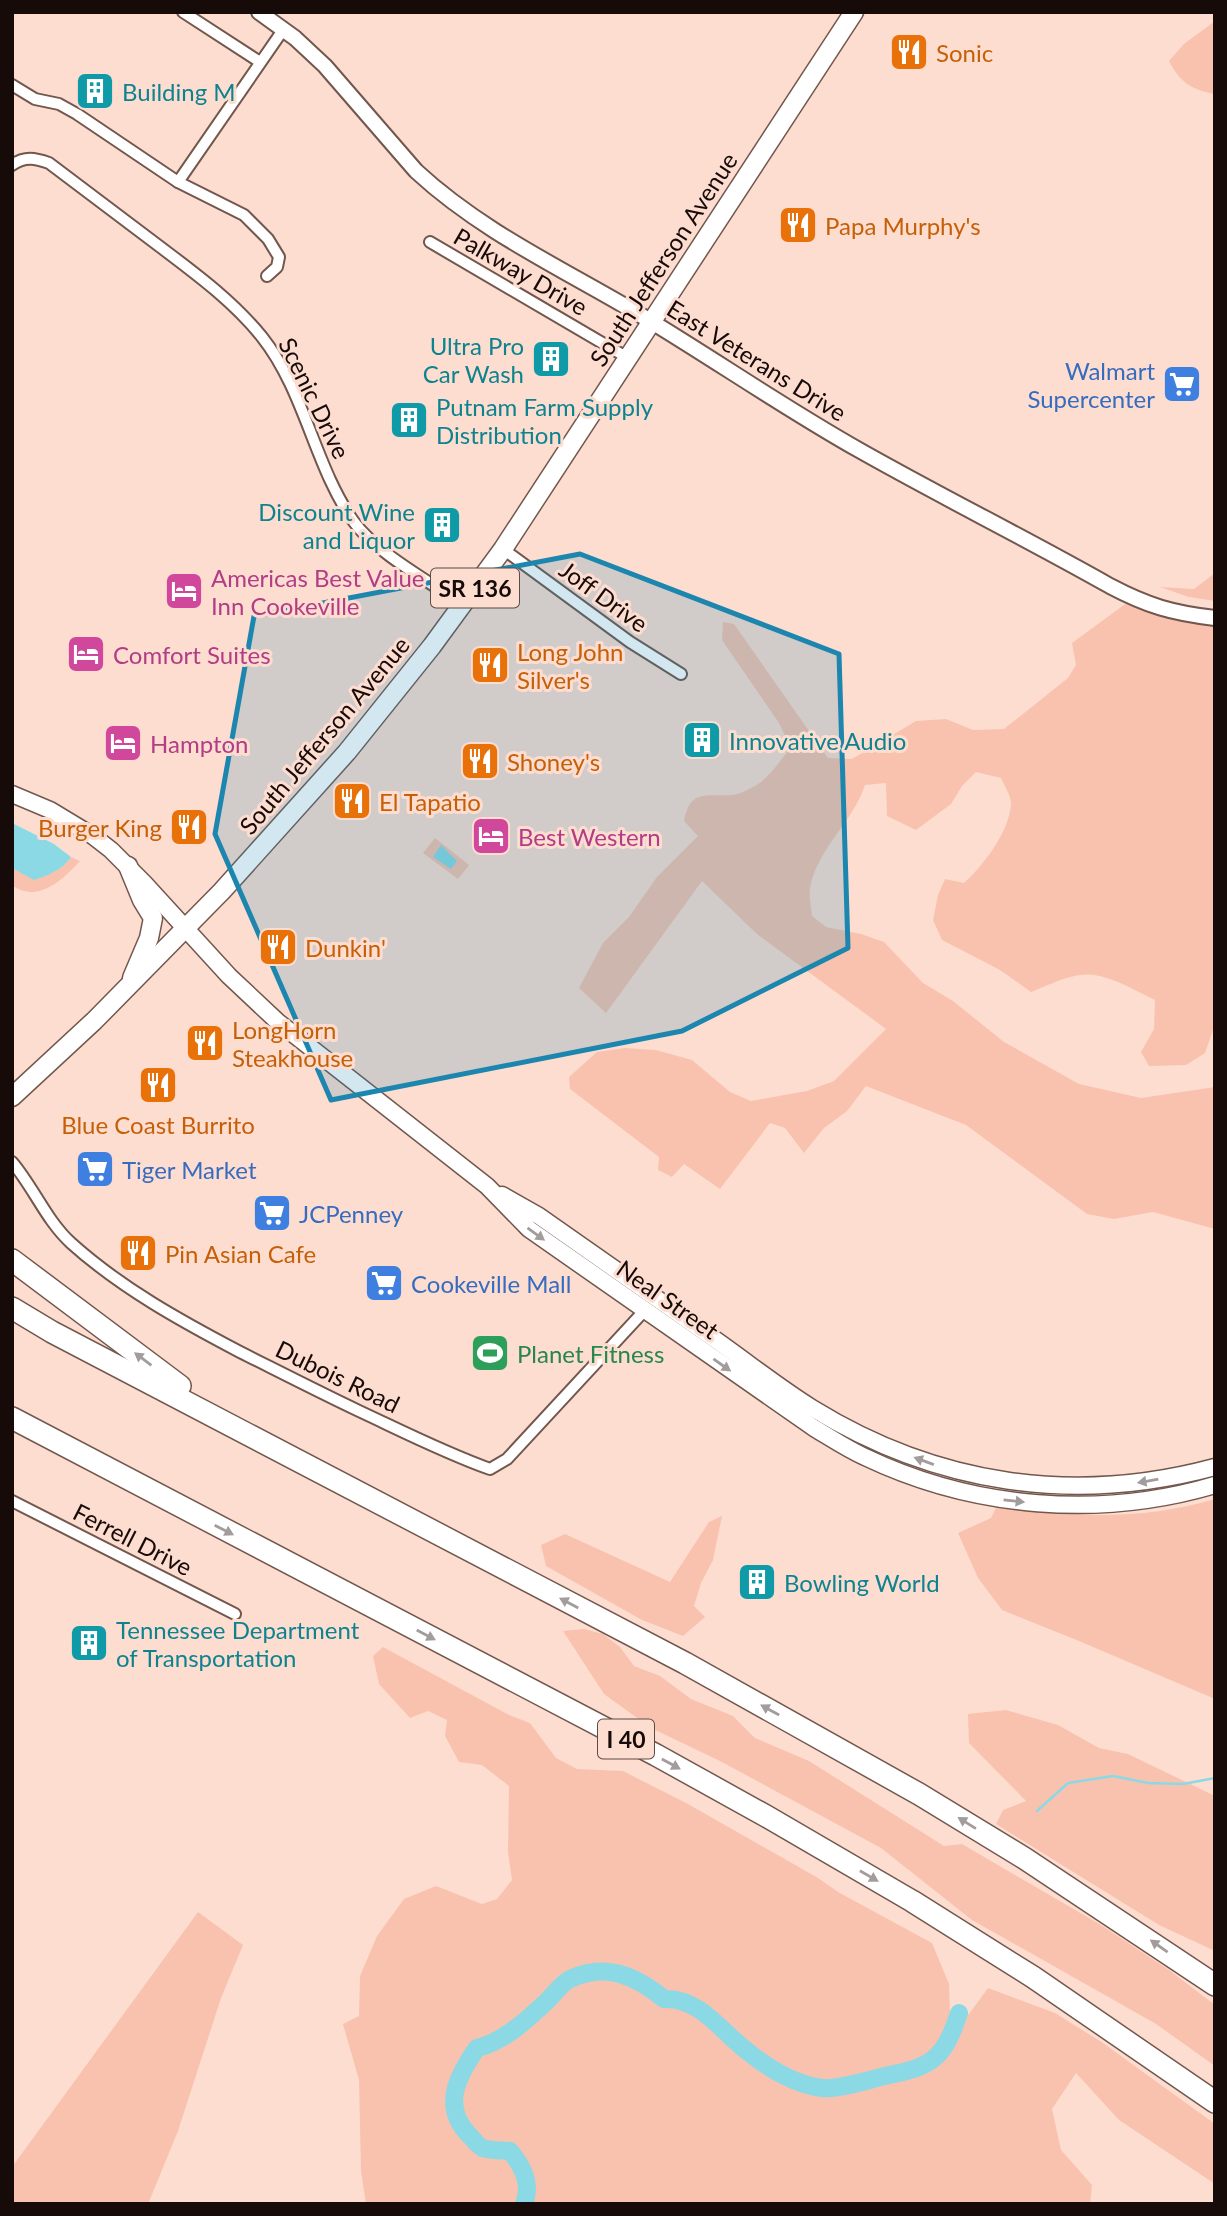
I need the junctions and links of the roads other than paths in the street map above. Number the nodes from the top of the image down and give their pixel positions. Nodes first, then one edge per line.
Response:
1 (183, 12) edge
2 (259, 12) edge
3 (853, 12) edge
4 (284, 30) junction
5 (260, 62) junction
6 (12, 85) edge
7 (12, 165) edge
8 (178, 182) junction
9 (430, 242) dead end
10 (267, 276) dead end
11 (651, 321) junction
12 (628, 358) junction
13 (503, 549) junction
14 (463, 605) junction
15 (1215, 618) edge
16 (681, 674) dead end
17 (12, 794) edge
18 (128, 866) junction
19 (186, 929) junction
20 (130, 985) junction
21 (12, 1097) edge
22 (12, 1162) edge
23 (487, 1186) junction
24 (12, 1260) edge
25 (12, 1308) edge
26 (645, 1310) junction
27 (12, 1418) edge
28 (12, 1434) edge
29 (260, 1440) junction
30 (1215, 1467) edge
31 (1215, 1485) edge
32 (12, 1502) edge
33 (185, 1509) junction
34 (235, 1614) dead end
35 (1215, 1985) edge
36 (1215, 2102) edge

1 - 5 street
2 - 4 street, East Veterans Drive
3 - 11 main road, South Jefferson Avenue / SR 136
4 - 5 street
4 - 11 street, East Veterans Drive
5 - 8 street
6 - 8 street
7 - 14 street, Scenic Drive
8 - 10 street
9 - 12 street, Palkway Drive
11 - 12 main road, South Jefferson Avenue / SR 136
11 - 15 street, East Veterans Drive
12 - 13 main road, South Jefferson Avenue / SR 136
13 - 14 main road, South Jefferson Avenue / SR 136
13 - 16 street, Joff Drive
14 - 19 main road, South Jefferson Avenue / SR 136
17 - 18 main road, Neal Street
18 - 19 main road, Neal Street
18 - 20 main road
19 - 20 main road, South Jefferson Avenue / SR 136
19 - 23 main road, Neal Street
20 - 21 main road, South Jefferson Avenue / SR 136
22 - 26 street, Dubois Road
23 -> 26 main road, Neal Street
30 -> 23 main road
29 -> 24 highway
25 - 29 highway
26 -> 31 main road, Neal Street
27 - 33 highway, I 40
28 - 33 highway
35 -> 29 highway
32 - 34 street, Ferrell Drive
33 -> 36 highway, I 40

